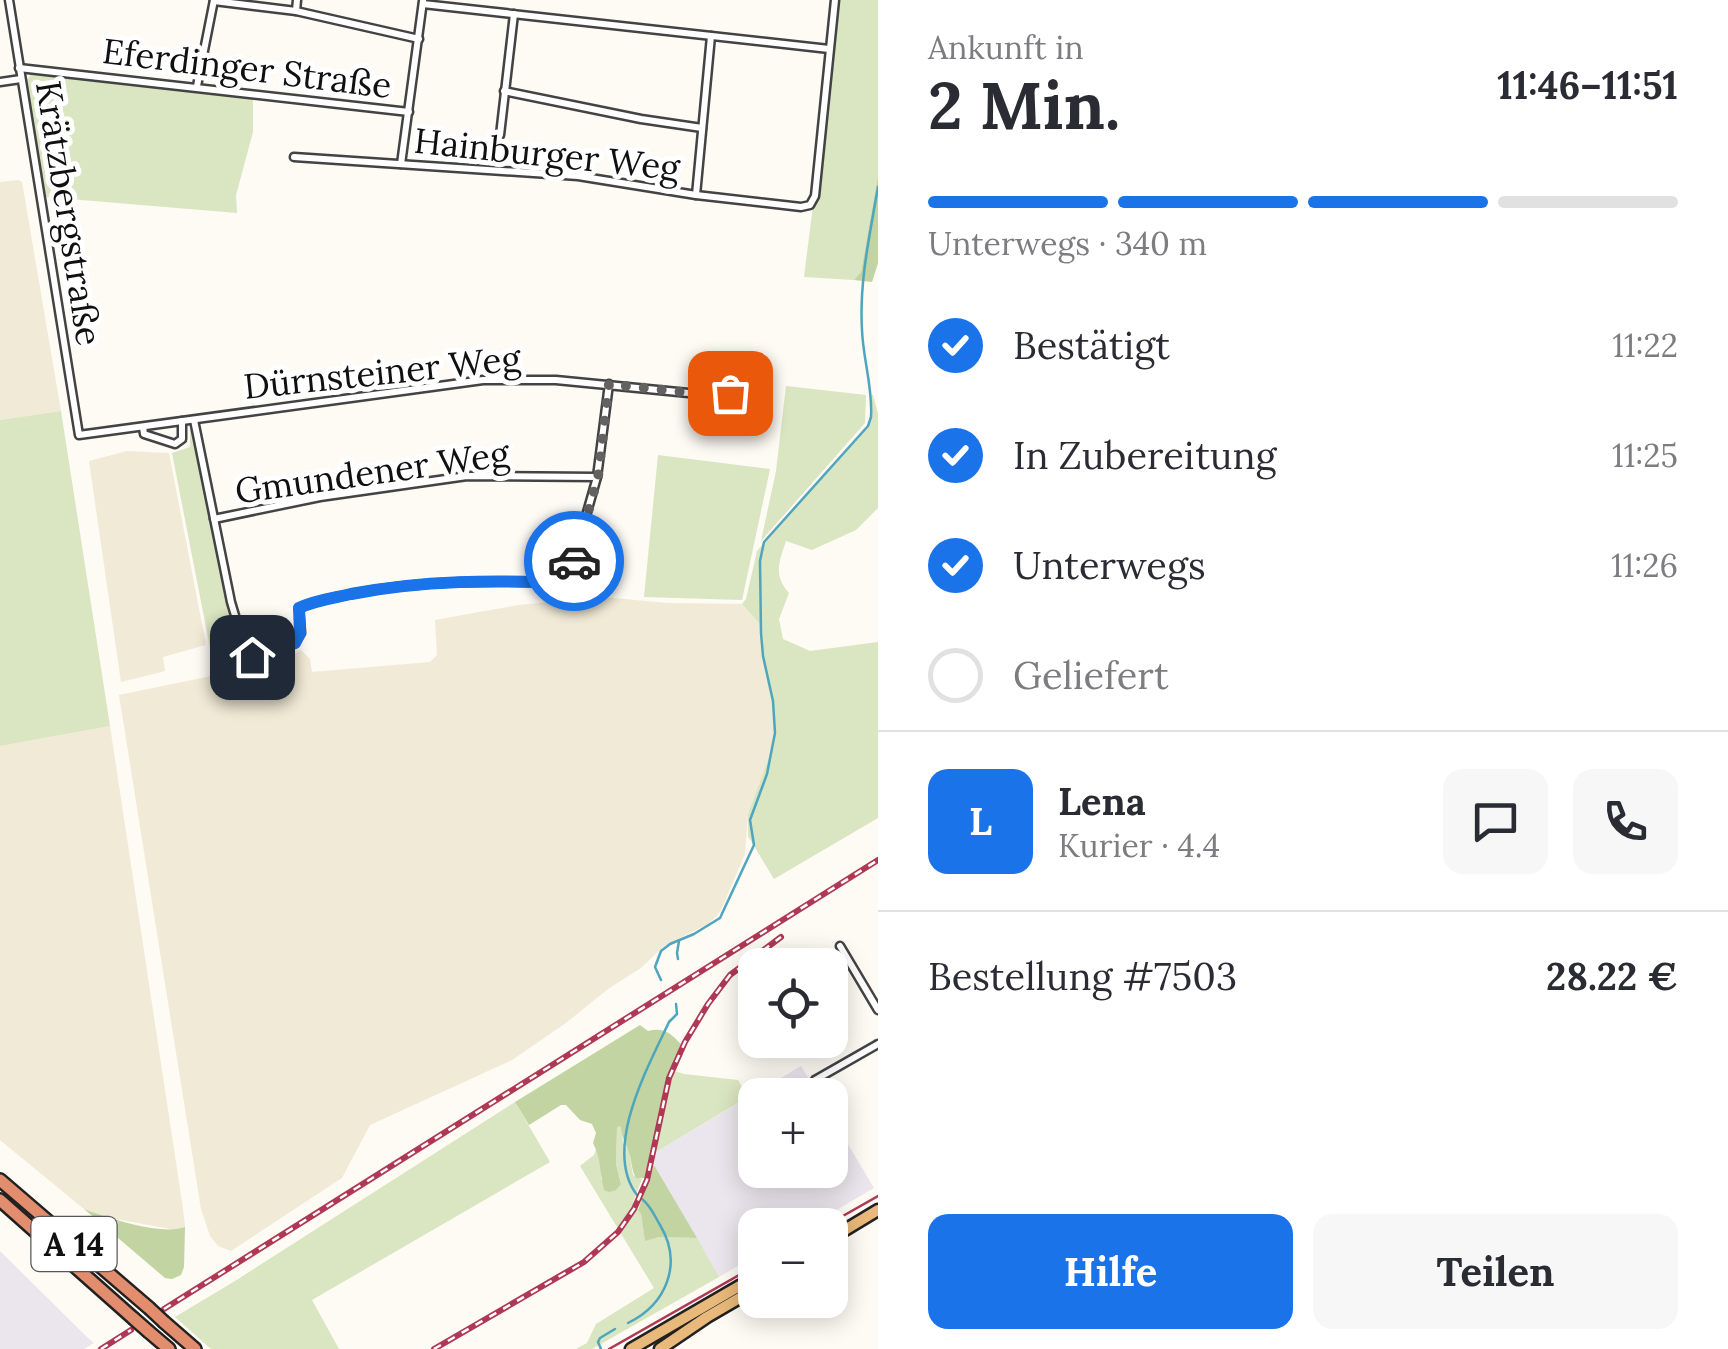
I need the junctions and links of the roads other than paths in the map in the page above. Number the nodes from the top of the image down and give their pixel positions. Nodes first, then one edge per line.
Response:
1 (9, 0) edge
2 (214, 0) edge
3 (297, 0) edge
4 (835, 0) edge
5 (423, 2) edge
6 (296, 11) junction
7 (514, 14) junction
8 (711, 36) junction
9 (419, 38) junction
10 (829, 49) junction
11 (19, 68) junction
12 (21, 79) junction
13 (0, 82) edge
14 (197, 86) junction
15 (504, 91) junction
16 (409, 112) junction
17 (702, 128) junction
18 (500, 135) dead end
19 (294, 158) dead end
20 (400, 164) junction
21 (696, 195) junction
22 (762, 381) dead end
23 (609, 384) junction
24 (194, 420) junction
25 (182, 421) junction
26 (142, 427) junction
27 (79, 435) joint
28 (598, 477) junction
29 (214, 519) junction
30 (840, 946) dead end
31 (878, 1010) edge
32 (878, 1044) edge
33 (818, 1078) edge
34 (0, 1180) edge
35 (0, 1200) edge
36 (878, 1210) edge
37 (848, 1228) edge
38 (738, 1287) edge
39 (738, 1300) edge
40 (169, 1349) edge
41 (195, 1349) edge
42 (631, 1349) edge
43 (660, 1349) edge

1 - 11 street, Krätzbergstraße
2 - 6 street
2 - 14 street
3 - 6 street
4 - 10 street
5 - 7 street
5 - 9 street
6 - 9 street
7 - 8 street
7 - 15 street
8 - 10 street
8 - 17 street, Hainburger Weg
9 - 16 street
10 - 21 street
11 - 12 street, Krätzbergstraße
11 - 14 street, Eferdinger Straße
12 - 13 street
12 - 27 street, Krätzbergstraße
14 - 16 street, Eferdinger Straße
15 - 17 street
15 - 18 street
16 - 20 street
17 - 21 street, Hainburger Weg
19 - 20 street, Hainburger Weg
20 - 21 street, Hainburger Weg
22 - 23 street, Dürnsteiner Weg
23 - 24 street, Dürnsteiner Weg
23 - 28 street
24 - 25 street, Dürnsteiner Weg
24 - 29 street
25 - 26 street, Dürnsteiner Weg
25 - 26 street, Dürnsteiner Weg
26 - 27 street, Dürnsteiner Weg
28 - 29 street, Gmundener Weg
28 - 29 street
30 - 31 street
32 - 33 street
34 - 41 highway, A 14, bridge
35 - 40 highway, A 14, bridge
36 - 37 main road
38 - 42 main road
39 - 43 main road

